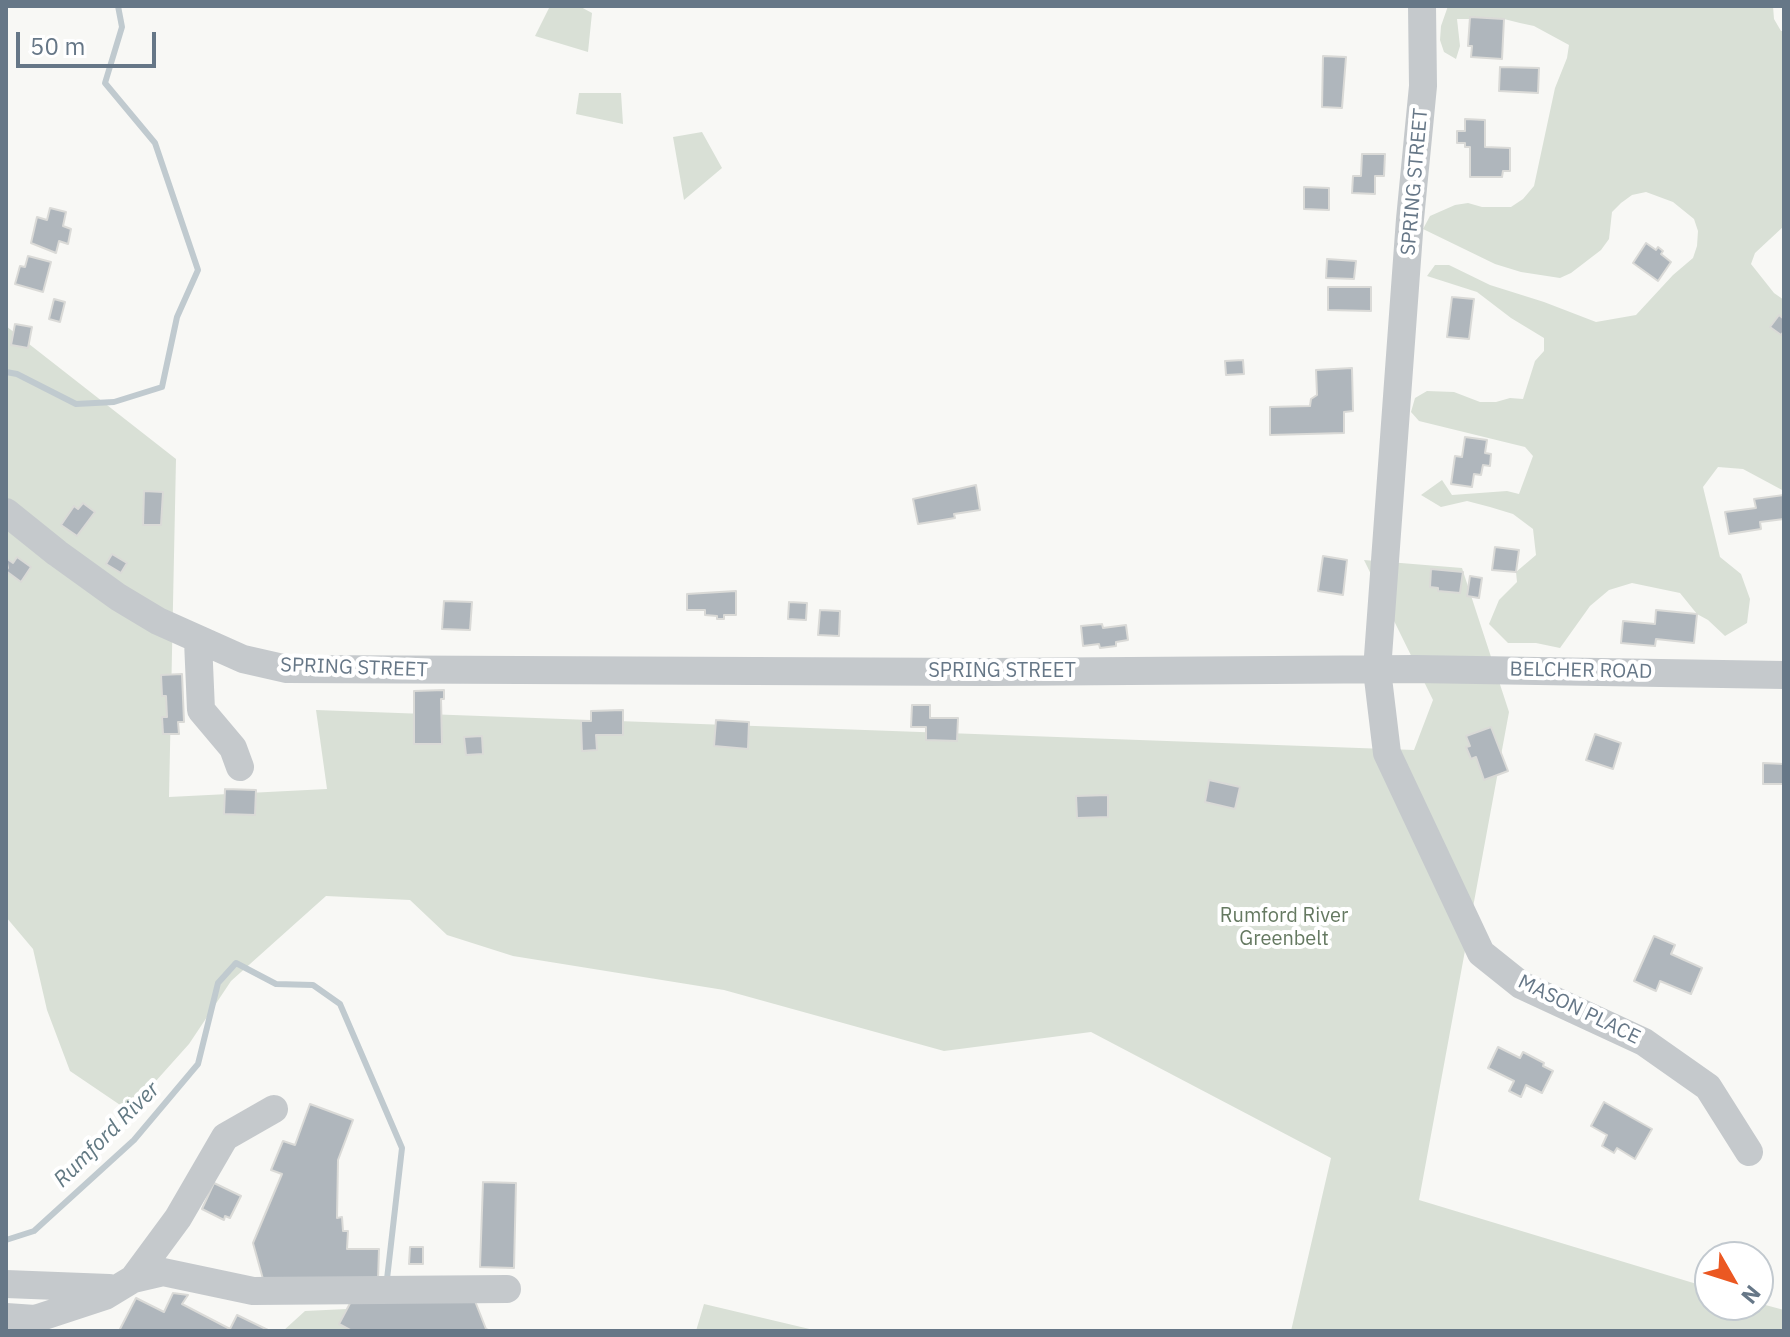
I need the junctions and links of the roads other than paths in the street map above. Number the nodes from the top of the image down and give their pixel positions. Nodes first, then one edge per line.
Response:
1 (1422, 6) edge
2 (6, 512) edge
3 (198, 641) junction
4 (1377, 670) junction
5 (1784, 675) edge
6 (240, 767) dead end
7 (274, 1109) dead end
8 (1749, 1152) dead end
9 (6, 1284) edge
10 (126, 1284) junction
11 (507, 1289) dead end
12 (6, 1317) edge
13 (32, 1325) edge

1 - 4 street, SPRING STREET
2 - 3 street, SPRING STREET
3 - 4 street, SPRING STREET
3 - 6 street
4 - 5 street, BELCHER ROAD
4 - 8 street, MASON PLACE
7 - 10 street
9 - 10 street
10 - 11 street
10 - 13 street
12 - 13 street

